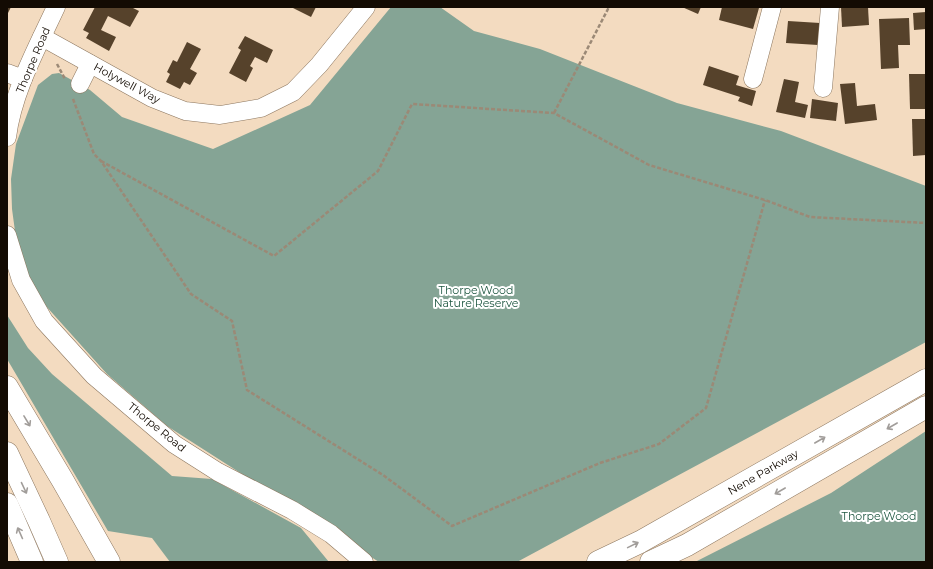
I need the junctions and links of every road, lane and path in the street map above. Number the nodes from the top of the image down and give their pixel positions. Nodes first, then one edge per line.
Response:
1 (56, 7) edge
2 (366, 7) edge
3 (610, 7) edge
4 (772, 7) edge
5 (830, 7) edge
6 (42, 37) junction
7 (90, 64) junction
8 (15, 76) edge
9 (753, 79) dead end
10 (73, 88) junction
11 (823, 88) dead end
12 (554, 113) junction
13 (7, 137) edge
14 (101, 161) junction
15 (765, 200) junction
16 (926, 223) edge
17 (7, 235) edge
18 (926, 380) edge
19 (7, 387) edge
20 (926, 407) edge
21 (7, 453) edge
22 (63, 480) junction
23 (7, 504) edge
24 (32, 562) edge
25 (57, 562) edge
26 (109, 562) edge
27 (118, 562) edge
28 (364, 562) edge
29 (598, 562) edge
30 (651, 562) edge

1 - 6 street, Thorpe Road
2 - 7 street, Holywell Way
3 - 12 path
4 - 9 street
5 - 11 street
6 - 7 street, Holywell Way
6 - 8 street, Thorpe Road
6 - 10 path
7 - 10 street
8 - 13 street, Thorpe Road
10 - 14 path
12 - 14 path
12 - 15 path
14 - 15 path
15 - 16 path
17 - 28 street, Thorpe Road
29 -> 18 highway, Nene Parkway
19 -> 22 highway
20 -> 30 highway
21 -> 25 highway
22 - 26 highway
22 - 27 highway
24 -> 23 highway

